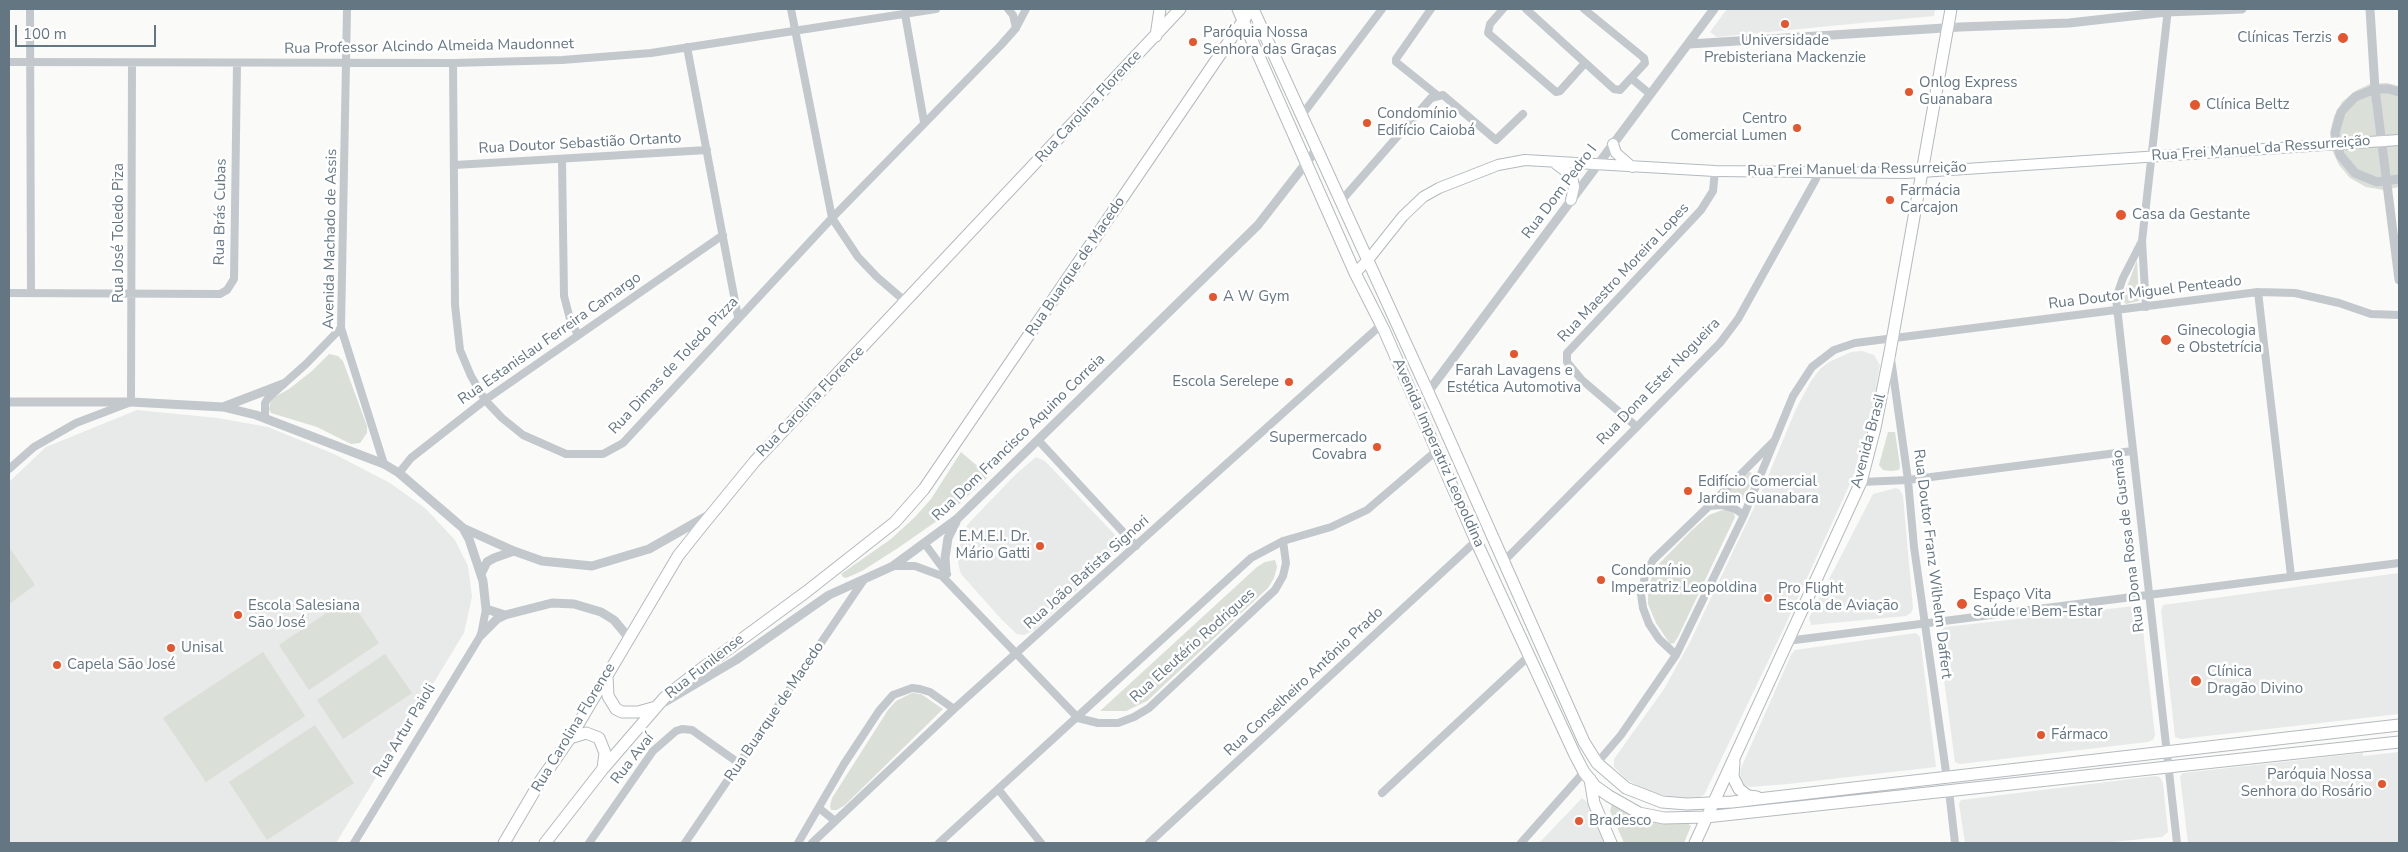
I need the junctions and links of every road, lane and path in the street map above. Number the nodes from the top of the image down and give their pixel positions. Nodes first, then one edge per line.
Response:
1 (30, 9) edge
2 (348, 9) edge
3 (791, 9) edge
4 (936, 9) edge
5 (1008, 9) edge
6 (1026, 9) edge
7 (1160, 9) edge
8 (1180, 9) edge
9 (1238, 9) edge
10 (1252, 9) edge
11 (1378, 9) edge
12 (1382, 9) edge
13 (1431, 9) edge
14 (1503, 9) edge
15 (1526, 9) edge
16 (1584, 9) edge
17 (1714, 9) edge
18 (1950, 9) edge
19 (2242, 9) edge
20 (2370, 9) edge
21 (2168, 11) edge
22 (905, 14) junction
23 (1374, 18) junction
24 (1243, 20) junction
25 (1016, 28) junction
26 (1946, 28) junction
27 (794, 30) junction
28 (1156, 36) junction
29 (1690, 44) junction
30 (687, 48) junction
31 (9, 62) edge
32 (30, 62) junction
33 (348, 62) junction
34 (132, 63) junction
35 (453, 63) junction
36 (1585, 63) junction
37 (237, 64) junction
38 (1632, 79) junction
39 (2375, 89) junction
40 (2399, 92) edge
41 (1650, 94) junction
42 (1434, 97) junction
43 (1523, 114) dead end
44 (1302, 115) junction
45 (924, 122) junction
46 (2399, 140) edge
47 (2382, 141) junction
48 (2336, 143) junction
49 (1613, 144) junction
50 (1318, 149) junction
51 (707, 150) junction
52 (2150, 157) junction
53 (562, 160) junction
54 (1552, 162) junction
55 (1596, 164) junction
56 (455, 165) junction
57 (1306, 165) junction
58 (1633, 167) junction
59 (1715, 171) junction
60 (1818, 172) junction
61 (1922, 172) junction
62 (2399, 179) edge
63 (2388, 182) junction
64 (1571, 200) junction
65 (1341, 201) junction
66 (832, 218) junction
67 (723, 234) junction
68 (2142, 241) junction
69 (1368, 260) junction
70 (1355, 273) junction
71 (2399, 280) edge
72 (2258, 292) junction
73 (9, 293) edge
74 (31, 293) junction
75 (133, 293) junction
76 (906, 302) junction
77 (2146, 307) junction
78 (2116, 311) junction
79 (2399, 315) edge
80 (738, 317) junction
81 (1382, 324) junction
82 (341, 328) junction
83 (578, 335) junction
84 (1893, 338) junction
85 (1890, 352) junction
86 (1407, 383) junction
87 (283, 384) junction
88 (1428, 392) junction
89 (485, 400) junction
90 (9, 402) edge
91 (131, 402) junction
92 (223, 407) junction
93 (265, 418) junction
94 (1636, 427) junction
95 (1777, 438) junction
96 (1038, 440) junction
97 (1435, 452) junction
98 (2132, 452) junction
99 (384, 464) junction
100 (9, 469) edge
101 (399, 473) junction
102 (1908, 480) junction
103 (1861, 482) junction
104 (1709, 506) junction
105 (713, 512) junction
106 (1744, 515) junction
107 (957, 519) junction
108 (896, 522) joint
109 (463, 528) junction
110 (1283, 541) junction
111 (1476, 541) junction
112 (925, 544) junction
113 (1136, 546) junction
114 (514, 551) junction
115 (1503, 562) junction
116 (2399, 563) edge
117 (893, 566) junction
118 (946, 572) junction
119 (481, 574) junction
120 (2291, 576) junction
121 (863, 581) junction
122 (954, 586) junction
123 (2149, 595) junction
124 (486, 609) junction
125 (505, 615) junction
126 (1925, 622) junction
127 (481, 635) junction
128 (628, 638) junction
129 (1787, 641) junction
130 (1018, 654) junction
131 (1530, 655) junction
132 (1676, 655) junction
133 (606, 674) junction
134 (656, 707) junction
135 (954, 709) junction
136 (1078, 718) junction
137 (2399, 725) edge
138 (570, 738) junction
139 (2399, 742) edge
140 (1736, 751) junction
141 (2167, 753) junction
142 (1597, 763) junction
143 (740, 764) junction
144 (2168, 769) junction
145 (602, 770) junction
146 (1587, 776) junction
147 (1947, 779) junction
148 (998, 789) junction
149 (1948, 791) junction
150 (1382, 793) dead end
151 (1764, 798) junction
152 (1713, 803) junction
153 (818, 808) junction
154 (1706, 817) junction
155 (835, 821) junction
156 (800, 842) edge
157 (942, 842) edge
158 (354, 843) edge
159 (504, 843) edge
160 (545, 843) edge
161 (589, 843) edge
162 (686, 843) edge
163 (812, 843) edge
164 (1041, 843) edge
165 (1149, 843) edge
166 (1520, 843) edge
167 (1611, 843) edge
168 (1695, 843) edge
169 (1955, 843) edge
170 (2167, 843) edge
171 (2177, 843) edge

1 - 32 street
2 - 33 street, Avenida Machado de Assis
3 - 27 street
4 - 22 street, Rua Professor Alcindo Almeida Maudonnet
5 - 25 street
6 - 25 street, Rua Dimas de Toledo Pizza
7 - 28 main road
8 - 28 main road, Rua Carolina Florence
9 - 24 main road, Avenida Imperatriz Leopoldina
10 - 24 main road, Rua Buarque de Macedo
10 - 44 main road, Avenida Imperatriz Leopoldina
11 - 23 street
12 - 23 street
13 - 42 street
14 - 36 street
15 - 36 street
16 - 38 street
17 - 29 street, Rua Dom Pedro I
18 - 26 main road, Avenida Brasil
19 - 21 street
20 - 39 street
21 - 26 street
21 - 52 street, Rua Dona Rosa de Gusmão
22 - 27 street, Rua Professor Alcindo Almeida Maudonnet
22 - 45 street
23 - 44 street
24 - 57 main road, Avenida Imperatriz Leopoldina
24 - 108 main road, Rua Buarque de Macedo
25 - 45 street, Rua Dimas de Toledo Pizza
26 - 29 street
26 - 61 main road, Avenida Brasil
27 - 30 street, Rua Professor Alcindo Almeida Maudonnet
27 - 66 street
28 - 76 main road, Rua Carolina Florence
29 - 41 street, Rua Dom Pedro I
30 - 35 street, Rua Professor Alcindo Almeida Maudonnet
30 - 51 street
31 - 32 street, Rua Professor Alcindo Almeida Maudonnet
32 - 34 street, Rua Professor Alcindo Almeida Maudonnet
32 - 74 street
33 - 35 street, Rua Professor Alcindo Almeida Maudonnet
33 - 37 street, Rua Professor Alcindo Almeida Maudonnet
33 - 82 street, Avenida Machado de Assis
34 - 37 street, Rua Professor Alcindo Almeida Maudonnet
34 - 75 street, Rua José Toledo Piza
35 - 56 street, Rua Dimas de Toledo Pizza
36 - 38 street
37 - 75 street, Rua Brás Cubas
38 - 41 street
39 - 40 street
39 - 47 street
39 - 48 street
41 - 49 street, Rua Dom Pedro I
42 - 43 street
42 - 65 street
44 - 50 main road, Avenida Imperatriz Leopoldina
45 - 66 street, Rua Dimas de Toledo Pizza
46 - 47 main road, Rua Frei Manuel da Ressurreição
47 - 48 main road, Rua Frei Manuel da Ressurreição
47 - 63 street
48 - 52 main road, Rua Frei Manuel da Ressurreição
48 - 63 street
49 - 55 street, Rua Dom Pedro I
49 - 58 main road
50 - 57 street, Rua Dom Francisco Aquino Correia
50 - 65 main road, Avenida Imperatriz Leopoldina
51 - 53 street, Rua Doutor Sebastião Ortanto
51 - 67 street
52 - 61 main road, Rua Frei Manuel da Ressurreição
52 - 68 street, Rua Dona Rosa de Gusmão
53 - 56 street, Rua Doutor Sebastião Ortanto
53 - 83 street
54 - 55 main road, Rua Frei Manuel da Ressurreição
54 - 64 main road
54 - 69 main road, Rua Frei Manuel da Ressurreição
55 - 58 main road, Rua Frei Manuel da Ressurreição
55 - 64 street, Rua Dom Pedro I
56 - 89 street, Rua Dimas de Toledo Pizza
57 - 70 main road, Avenida Imperatriz Leopoldina
57 - 96 street, Rua Dom Francisco Aquino Correia
58 - 59 main road, Rua Frei Manuel da Ressurreição
59 - 60 main road, Rua Frei Manuel da Ressurreição
59 - 94 street, Rua Maestro Moreira Lopes
60 - 61 main road, Rua Frei Manuel da Ressurreição
60 - 94 street, Rua Dona Ester Nogueira
61 - 84 main road, Avenida Brasil
62 - 63 street
63 - 71 street
64 - 88 street, Rua Dom Pedro I
65 - 69 main road, Avenida Imperatriz Leopoldina
66 - 76 street
66 - 80 street, Rua Dimas de Toledo Pizza
67 - 80 street
67 - 83 street, Rua Estanislau Ferreira Camargo
68 - 77 street, Rua Dona Rosa de Gusmão
68 - 78 street, Rua Dona Rosa de Gusmão
69 - 70 main road, Rua Frei Manuel da Ressurreição
69 - 88 main road, Avenida Imperatriz Leopoldina
70 - 81 main road, Avenida Imperatriz Leopoldina
72 - 77 street, Rua Doutor Miguel Penteado
72 - 79 street, Rua Doutor Miguel Penteado
72 - 120 street
73 - 74 street, Rua Brás Cubas
74 - 75 street, Rua Brás Cubas
75 - 91 street, Rua José Toledo Piza
76 - 105 main road, Rua Carolina Florence
77 - 78 street, Rua Doutor Miguel Penteado
78 - 84 street, Rua Doutor Miguel Penteado
78 - 98 street, Rua Dona Rosa de Gusmão
80 - 89 street, Rua Dimas de Toledo Pizza
81 - 86 main road, Avenida Imperatriz Leopoldina
81 - 113 street, Rua João Batista Signori
82 - 87 street
82 - 99 street, Avenida Machado de Assis
83 - 89 street, Rua Estanislau Ferreira Camargo
84 - 85 main road, Avenida Brasil
84 - 95 street, Rua Doutor Miguel Penteado
85 - 102 street, Rua Doutor Franz Wilhelm Daffert
85 - 103 main road, Avenida Brasil
86 - 88 main road
86 - 97 main road, Avenida Imperatriz Leopoldina
87 - 92 street
87 - 93 street
88 - 115 main road, Avenida Imperatriz Leopoldina
89 - 101 street, Rua Estanislau Ferreira Camargo
90 - 91 street
91 - 92 street
91 - 100 street
92 - 93 street
93 - 99 street
94 - 115 street, Rua Dona Ester Nogueira
95 - 104 street
95 - 106 street, Rua Doutor Miguel Penteado
96 - 107 street, Rua Dom Francisco Aquino Correia
96 - 113 street
97 - 110 street, Rua Eleutério Rodrigues
97 - 111 main road, Avenida Imperatriz Leopoldina
98 - 102 street
98 - 123 street, Rua Dona Rosa de Gusmão
99 - 101 street
101 - 109 street
102 - 103 street
102 - 126 street, Rua Doutor Franz Wilhelm Daffert
103 - 129 main road, Avenida Brasil
104 - 106 street
104 - 132 street
105 - 114 street
105 - 128 main road, Rua Carolina Florence
106 - 132 street, Rua Doutor Miguel Penteado
107 - 112 street, Rua Dom Francisco Aquino Correia
107 - 118 street
108 - 134 main road, Rua Funilense
109 - 114 street
109 - 119 street
110 - 136 street, Rua Eleutério Rodrigues
110 - 136 street, Rua Eleutério Rodrigues
111 - 131 main road, Avenida Imperatriz Leopoldina
111 - 165 street, Rua Conselheiro Antônio Prado
112 - 117 street, Rua Dom Francisco Aquino Correia
112 - 118 street
113 - 130 street, Rua João Batista Signori
114 - 119 street
115 - 142 main road, Avenida Imperatriz Leopoldina
116 - 120 street
117 - 121 street, Rua Dom Francisco Aquino Correia
117 - 122 street
118 - 122 street
119 - 124 street
120 - 123 street
121 - 134 street, Rua Dom Francisco Aquino Correia
121 - 143 street, Rua Buarque de Macedo
122 - 130 street
123 - 126 street
123 - 141 street, Rua Dona Rosa de Gusmão
124 - 125 street
124 - 127 street
125 - 127 street
125 - 128 street
126 - 129 street
126 - 147 street, Rua Doutor Franz Wilhelm Daffert
127 - 158 street, Rua Artur Paioli
128 - 133 main road, Rua Carolina Florence
129 - 140 main road, Avenida Brasil
130 - 135 street, Rua João Batista Signori
130 - 136 street
131 - 146 main road, Avenida Imperatriz Leopoldina
131 - 150 street
132 - 142 street, Rua Doutor Miguel Penteado
133 - 134 main road
133 - 138 main road, Rua Carolina Florence
134 - 145 main road, Rua Funilense
135 - 153 street
135 - 155 street, Rua João Batista Signori
136 - 148 street, Rua Eleutério Rodrigues
137 - 141 main road, Avenida Imperatriz Leopoldina
138 - 145 main road
138 - 159 main road, Rua Carolina Florence
139 - 144 main road, Avenida Imperatriz Leopoldina
140 - 151 main road
140 - 152 main road, Avenida Brasil
141 - 144 street, Rua Dona Rosa de Gusmão
141 - 147 main road, Avenida Imperatriz Leopoldina
142 - 152 main road, Avenida Imperatriz Leopoldina
143 - 161 street, Rua Avaí
143 - 162 street, Rua Buarque de Macedo
144 - 149 main road, Avenida Imperatriz Leopoldina
144 - 171 street, Rua Dona Rosa de Gusmão
145 - 160 main road, Rua Funilense
146 - 154 main road, Avenida Imperatriz Leopoldina
146 - 166 street
146 - 167 main road
147 - 151 main road, Avenida Imperatriz Leopoldina
148 - 157 street, Rua Eleutério Rodrigues
148 - 164 street
149 - 154 main road, Avenida Imperatriz Leopoldina
149 - 169 street
151 - 152 main road, Avenida Imperatriz Leopoldina
152 - 154 main road, Avenida Brasil
153 - 155 street
153 - 156 street
154 - 168 main road, Avenida Brasil
155 - 163 street, Rua João Batista Signori
170 - 171 street

